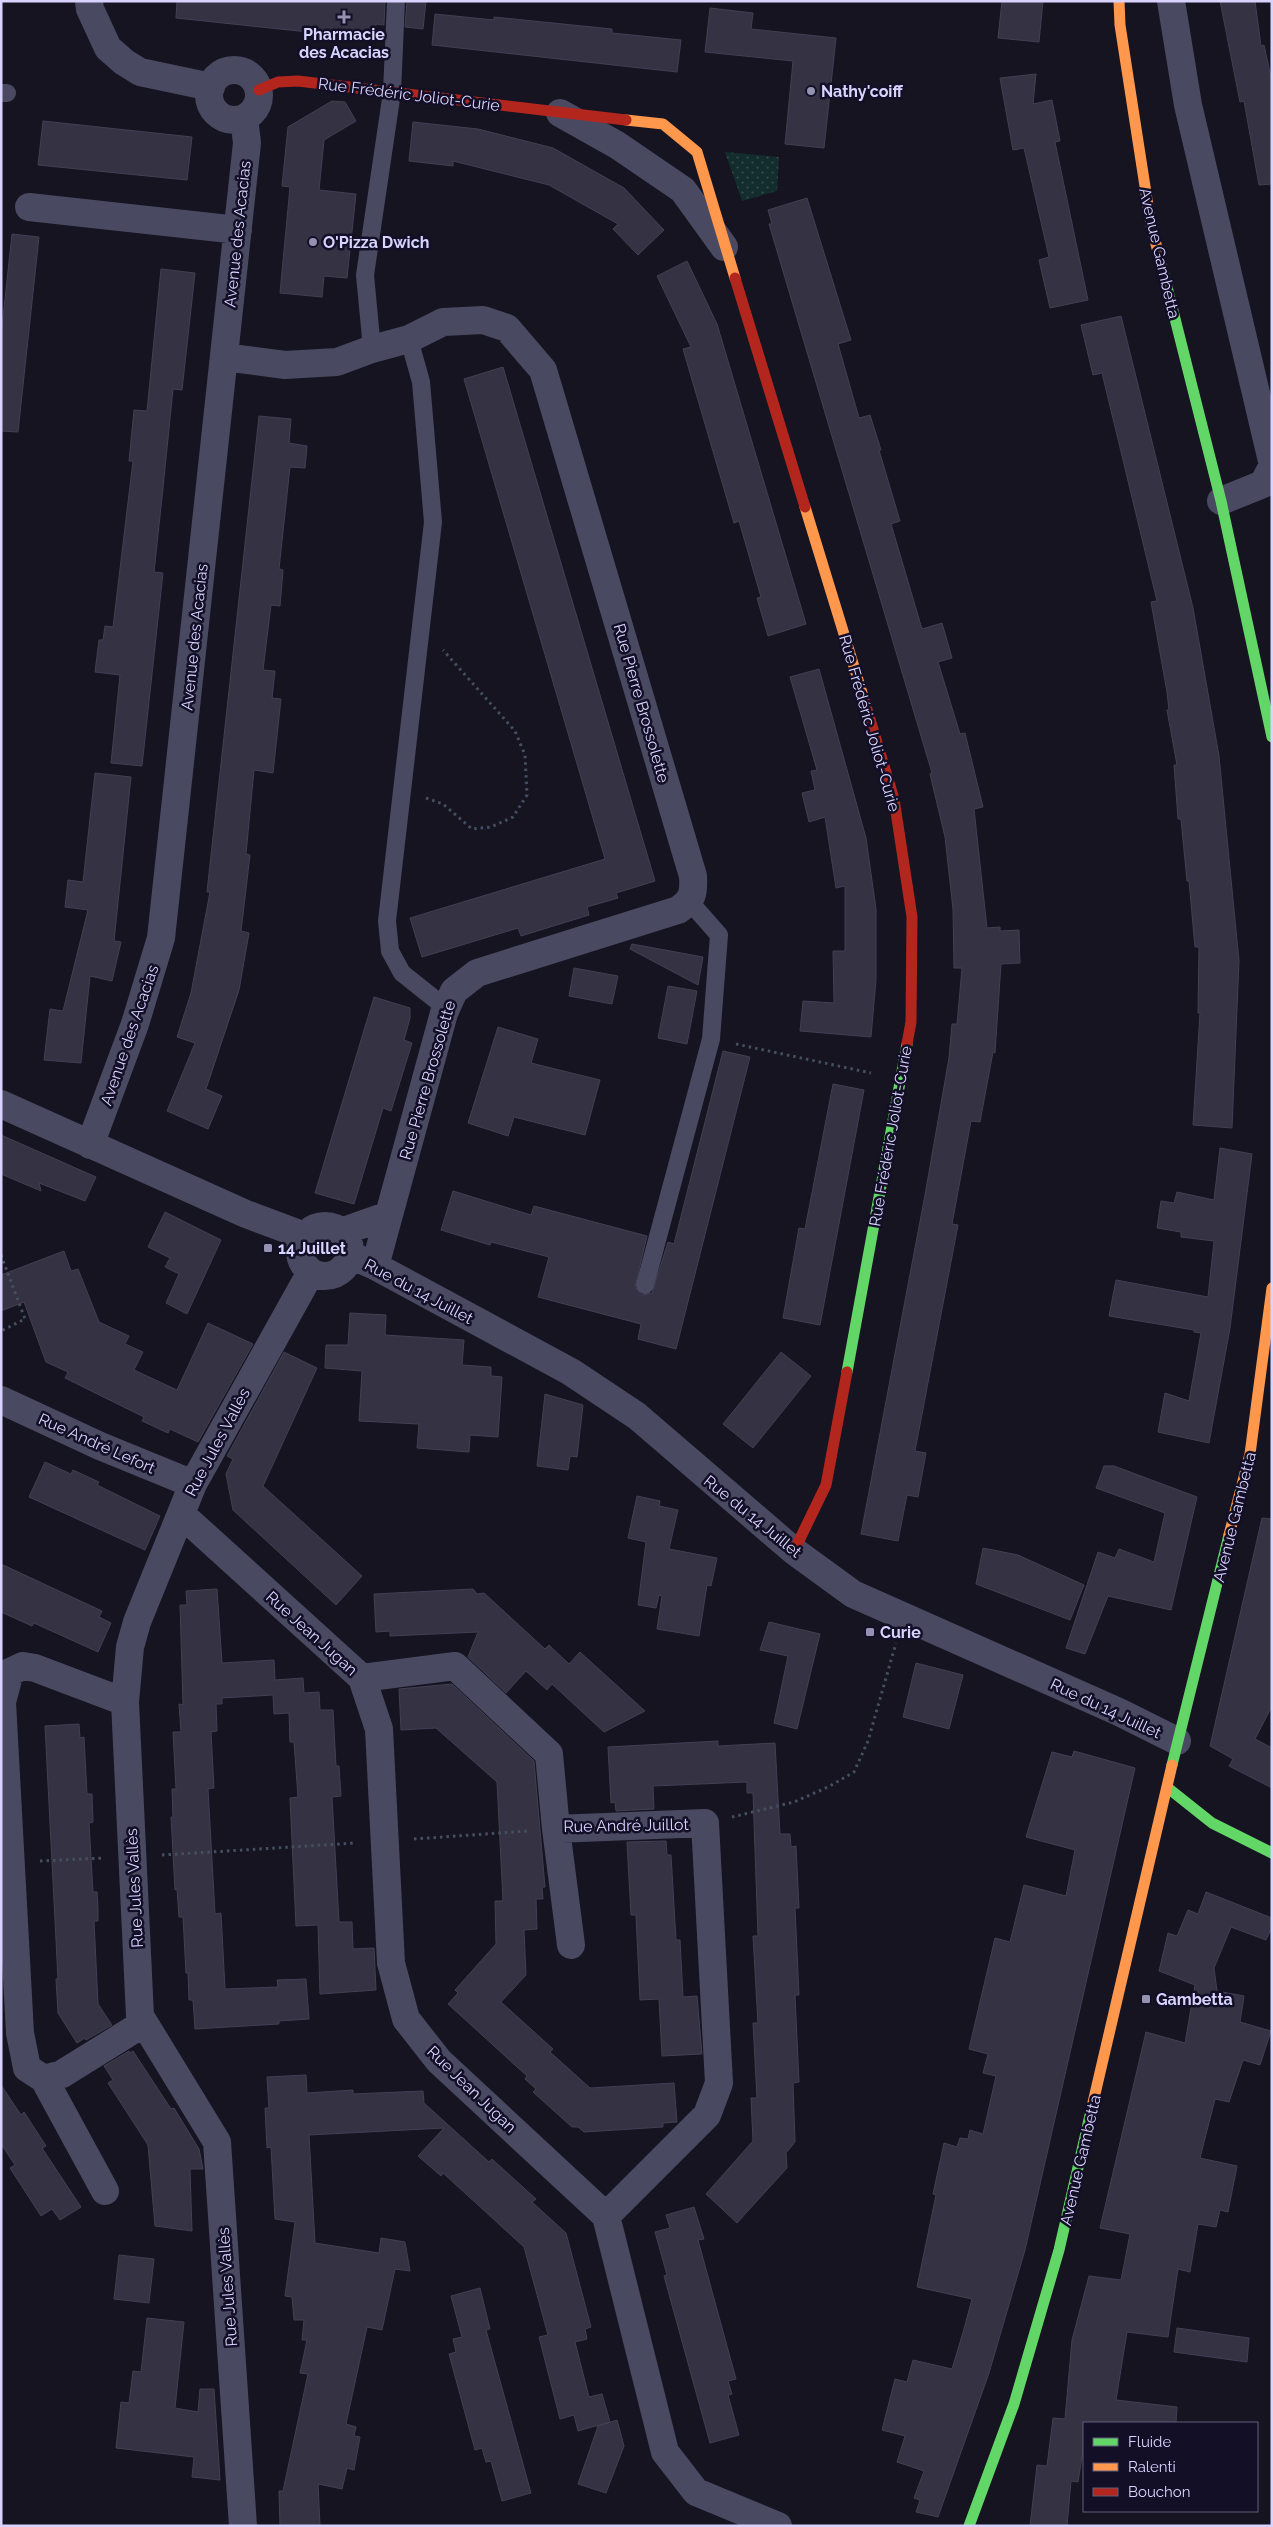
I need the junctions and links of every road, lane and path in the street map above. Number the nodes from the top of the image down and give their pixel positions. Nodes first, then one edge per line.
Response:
1 (90, 1) edge
2 (396, 1) edge
3 (1119, 1) edge
4 (1171, 1) edge
5 (211, 87) junction
6 (259, 90) junction
7 (392, 92) junction
8 (560, 113) junction
9 (244, 118) junction
10 (29, 207) dead end
11 (238, 230) junction
12 (730, 256) junction
13 (409, 339) junction
14 (372, 349) junction
15 (224, 357) junction
16 (1272, 461) edge
17 (1272, 467) edge
18 (1221, 501) junction
19 (421, 626) junction
20 (1272, 737) edge
21 (402, 792) junction
22 (690, 902) junction
23 (446, 1008) junction
24 (711, 1039) junction
25 (901, 1079) junction
26 (1, 1104) edge
27 (90, 1145) junction
28 (388, 1215) junction
29 (305, 1236) junction
30 (345, 1244) junction
31 (1, 1255) edge
32 (375, 1266) junction
33 (311, 1272) junction
34 (645, 1286) dead end
35 (1272, 1288) edge
36 (1, 1332) edge
37 (1, 1400) edge
38 (192, 1484) junction
39 (181, 1514) junction
40 (794, 1551) junction
41 (903, 1616) junction
42 (362, 1678) junction
43 (125, 1702) junction
44 (1177, 1741) junction
45 (1168, 1788) junction
46 (705, 1823) junction
47 (556, 1829) junction
48 (385, 1842) junction
49 (1272, 1853) edge
50 (133, 1857) junction
51 (10, 1862) junction
52 (571, 1945) dead end
53 (144, 2023) junction
54 (44, 2080) junction
55 (105, 2191) dead end
56 (606, 2216) junction
57 (243, 2526) edge
58 (778, 2526) edge
59 (969, 2526) edge

1 - 5 street
2 - 7 lane
3 - 18 street, Avenue Gambetta
4 - 16 street
5 - 6 street
5 - 9 street
6 - 7 street, Rue Frédéric Joliot-Curie
6 - 9 street
7 - 8 street, Rue Frédéric Joliot-Curie
7 - 14 lane
8 - 12 street, Rue Frédéric Joliot-Curie
8 - 12 street, Rue Frédéric Joliot-Curie
9 - 11 street, Avenue des Acacias
10 - 11 street
11 - 15 street, Avenue des Acacias
12 - 25 street, Rue Frédéric Joliot-Curie
13 - 14 street, Rue Pierre Brossolette
13 - 19 lane
13 - 22 street, Rue Pierre Brossolette
14 - 15 street, Rue Pierre Brossolette
15 - 27 street, Avenue des Acacias
17 - 18 street
18 - 20 street, Avenue Gambetta
19 - 21 lane
19 - 21 path
21 - 23 lane
22 - 23 street, Rue Pierre Brossolette
22 - 24 lane
23 - 28 street, Rue Pierre Brossolette
24 - 25 path
24 - 34 lane
25 - 40 street, Rue Frédéric Joliot-Curie
26 - 27 street
27 - 29 street
28 - 30 street
28 - 32 street, Rue Pierre Brossolette
29 - 30 street
29 - 33 street
30 - 32 street, Rue du 14 Juillet
30 - 33 street
31 - 36 path
32 - 40 street, Rue du 14 Juillet
33 - 38 street, Rue Jules Vallès
35 - 44 street, Avenue Gambetta
37 - 38 street, Rue André Lefort
38 - 39 street, Rue Jules Vallès
39 - 42 street, Rue Jean Jugan
39 - 43 street, Rue Jules Vallès
40 - 41 street, Rue du 14 Juillet
41 - 44 street, Rue du 14 Juillet
41 - 46 path
42 - 47 street, Rue André Juillot
42 - 48 street, Rue Jean Jugan
43 - 50 street, Rue Jules Vallès
43 - 51 street
44 - 45 street, Avenue Gambetta
45 - 49 street
45 - 59 street, Avenue Gambetta
46 - 47 street, Rue André Juillot
46 - 56 street, Rue André Juillot
47 - 48 path
47 - 52 street
48 - 50 path
48 - 56 street, Rue Jean Jugan
50 - 51 path
50 - 53 street, Rue Jules Vallès
51 - 54 street
53 - 54 street
53 - 57 street, Rue Jules Vallès
54 - 55 street
56 - 58 street

